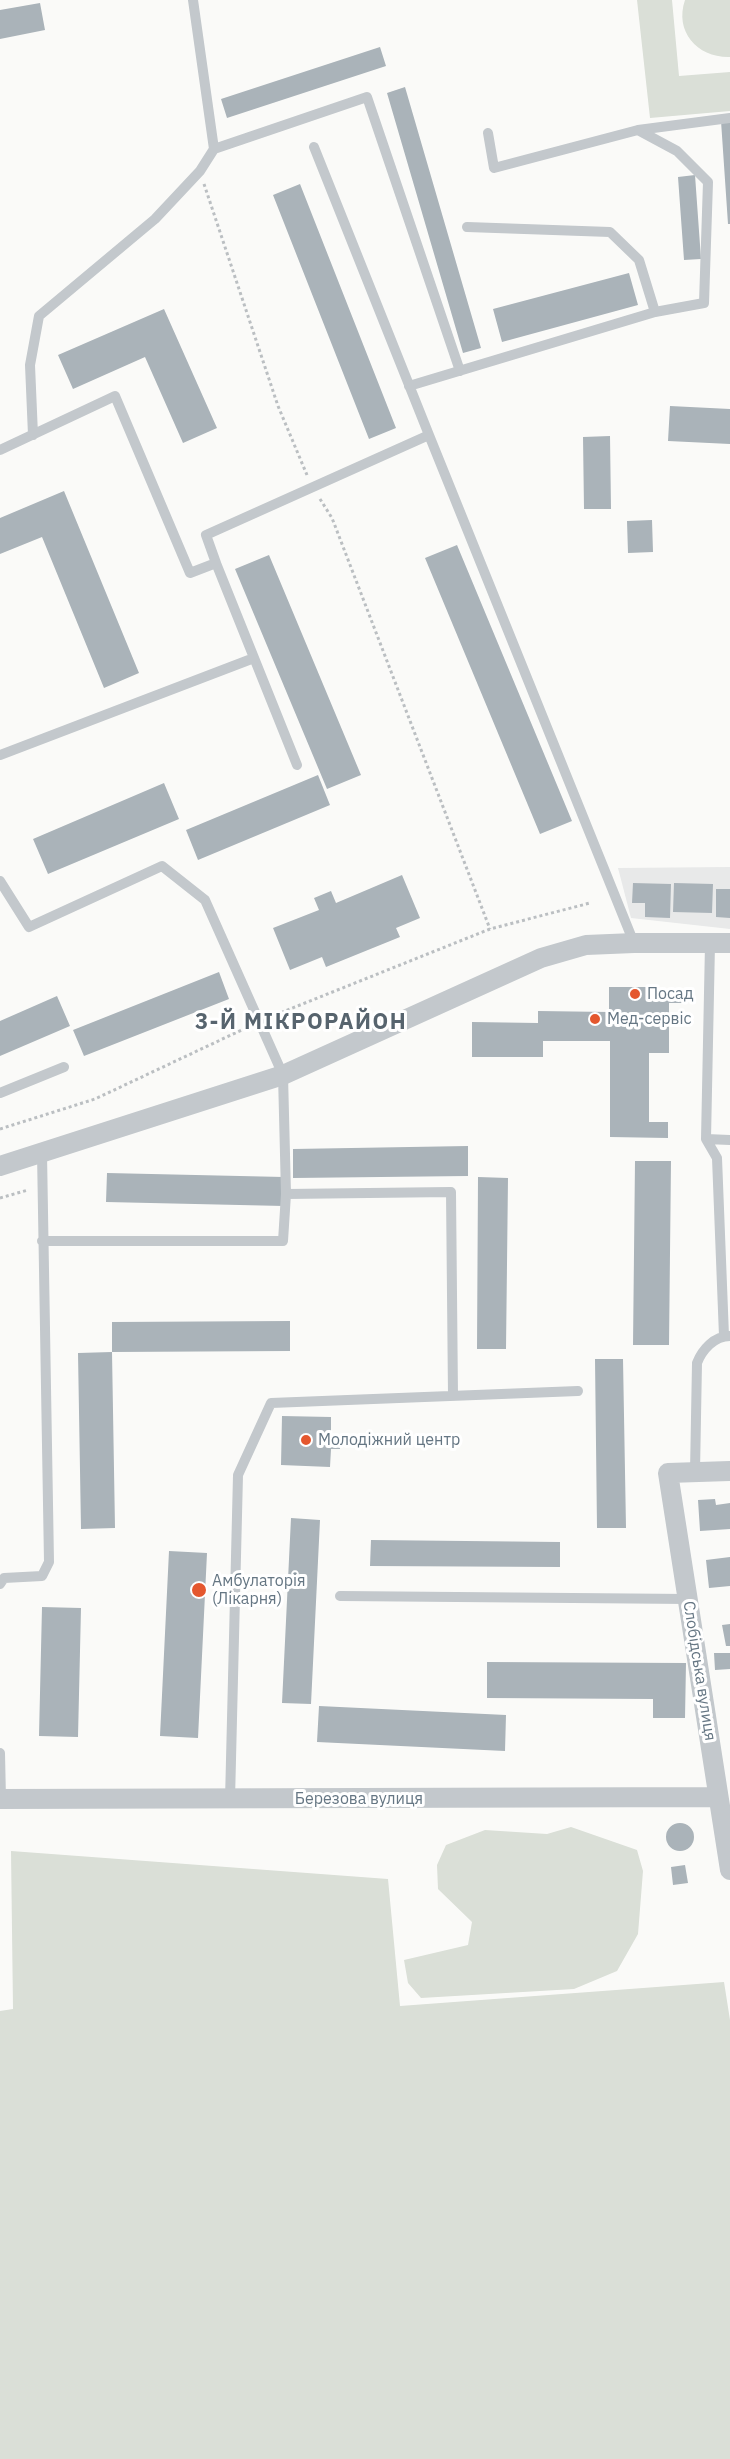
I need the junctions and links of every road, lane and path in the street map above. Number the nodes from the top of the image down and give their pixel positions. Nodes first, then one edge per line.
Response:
1 (193, 0) edge
2 (730, 118) edge
3 (638, 130) junction
4 (488, 133) dead end
5 (314, 147) dead end
6 (214, 149) junction
7 (200, 171) junction
8 (468, 227) dead end
9 (655, 312) junction
10 (460, 371) junction
11 (409, 386) junction
12 (33, 435) junction
13 (429, 435) junction
14 (0, 450) edge
15 (312, 487) junction
16 (216, 562) junction
17 (254, 658) junction
18 (0, 755) edge
19 (297, 765) dead end
20 (0, 881) edge
21 (590, 903) dead end
22 (490, 929) junction
23 (634, 943) junction
24 (730, 943) edge
25 (710, 944) junction
26 (261, 1021) junction
27 (64, 1067) dead end
28 (283, 1075) junction
29 (0, 1093) edge
30 (0, 1129) edge
31 (706, 1139) junction
32 (730, 1140) edge
33 (42, 1153) junction
34 (0, 1166) edge
35 (41, 1187) junction
36 (286, 1194) junction
37 (0, 1197) edge
38 (42, 1241) junction
39 (727, 1336) edge
40 (578, 1391) dead end
41 (453, 1396) junction
42 (730, 1471) edge
43 (695, 1472) junction
44 (0, 1584) edge
45 (340, 1596) dead end
46 (689, 1599) junction
47 (0, 1753) edge
48 (718, 1797) junction
49 (1, 1799) edge
50 (230, 1800) junction
51 (730, 1870) edge

1 - 6 lane
2 - 3 lane
3 - 4 lane
3 - 9 lane
5 - 11 lane
6 - 7 lane
6 - 10 lane
7 - 12 lane
7 - 15 path
8 - 9 lane
9 - 10 lane
10 - 11 lane
11 - 13 lane
12 - 14 lane
12 - 16 lane
13 - 15 lane
13 - 23 lane
15 - 16 lane
15 - 22 path
16 - 17 lane
17 - 18 lane
17 - 19 lane
20 - 26 lane
21 - 22 path
22 - 26 path
23 - 25 street
23 - 28 street
24 - 25 street
25 - 31 lane
26 - 28 lane
26 - 30 path
27 - 29 lane
28 - 33 street
28 - 36 lane
31 - 32 lane
31 - 39 lane
33 - 34 street
33 - 35 lane
35 - 37 path
35 - 38 lane
36 - 38 lane
36 - 41 lane
38 - 44 lane
39 - 43 lane
40 - 41 lane
41 - 50 lane
42 - 43 street
43 - 46 street, Слобідська вулиця
45 - 46 lane
46 - 48 street, Слобідська вулиця
47 - 49 lane
48 - 50 street, Березова вулиця
48 - 51 street, Слобідська вулиця
49 - 50 street, Березова вулиця

